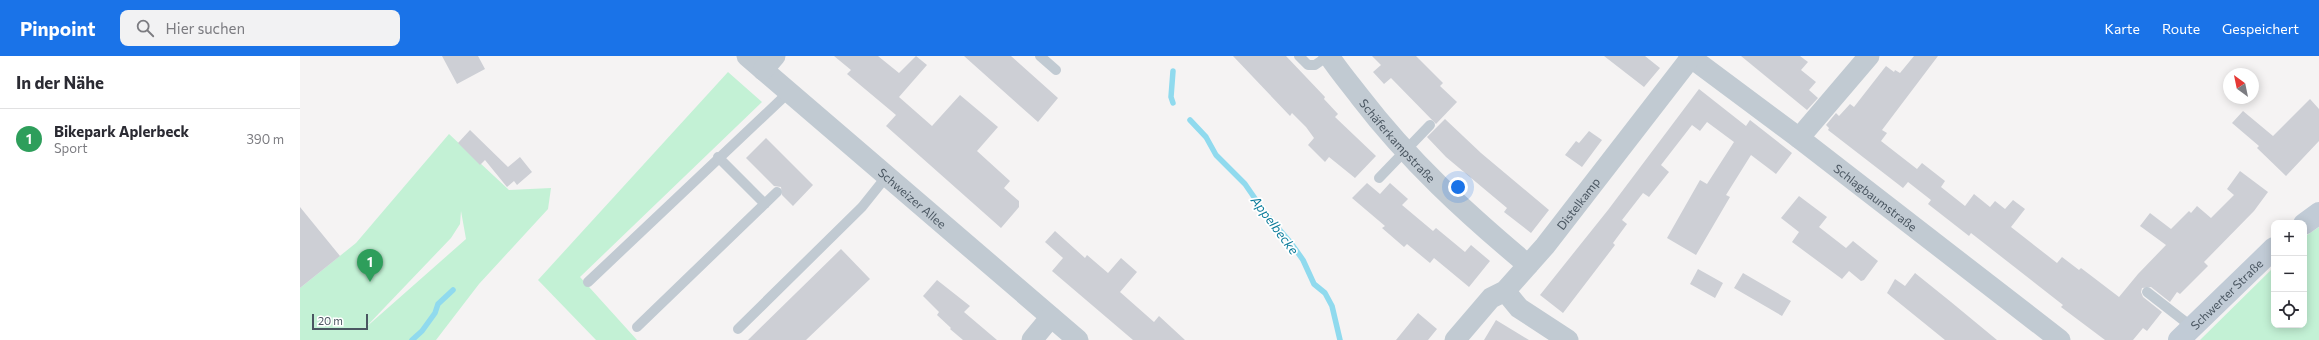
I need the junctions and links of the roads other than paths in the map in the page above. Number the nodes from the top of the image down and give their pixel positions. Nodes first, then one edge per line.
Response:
1 (747, 56) edge
2 (1040, 56) edge
3 (1299, 56) edge
4 (1869, 56) edge
5 (1691, 57) edge
6 (1333, 58) edge
7 (769, 63) edge
8 (1056, 70) dead end
9 (789, 92) junction
10 (1430, 126) dead end
11 (1799, 138) junction
12 (1405, 151) junction
13 (718, 157) junction
14 (886, 177) junction
15 (1379, 178) dead end
16 (776, 192) dead end
17 (765, 204) junction
18 (2319, 213) edge
19 (2307, 222) edge
20 (2271, 251) edge
21 (1528, 265) junction
22 (588, 282) dead end
23 (1505, 291) junction
24 (2147, 292) dead end
25 (1051, 317) junction
26 (637, 327) dead end
27 (738, 329) dead end
28 (2185, 334) edge
29 (1032, 340) edge
30 (1078, 340) edge
31 (1456, 340) edge
32 (1568, 340) edge
33 (2060, 340) edge

1 - 7 street, Schweizer Allee
2 - 8 lane
3 - 6 lane
4 - 11 street
5 - 11 street, Schlagbaumstraße
5 - 21 street, Distelkamp
6 - 12 street, Schäferkampstraße
7 - 9 street, Schweizer Allee
9 - 13 lane
9 - 14 street, Schweizer Allee
10 - 12 lane
11 - 33 street, Schlagbaumstraße
12 - 15 lane
12 - 21 street, Schäferkampstraße
13 - 17 lane
13 - 22 lane
14 - 25 street, Schweizer Allee
14 - 27 lane
16 - 17 lane
17 - 26 lane
18 - 19 street
20 - 28 street, Schwerter Straße
21 - 23 street, Distelkamp
23 - 31 street, Distelkamp
23 - 32 street
24 - 28 lane
25 - 29 street
25 - 30 street, Schweizer Allee

